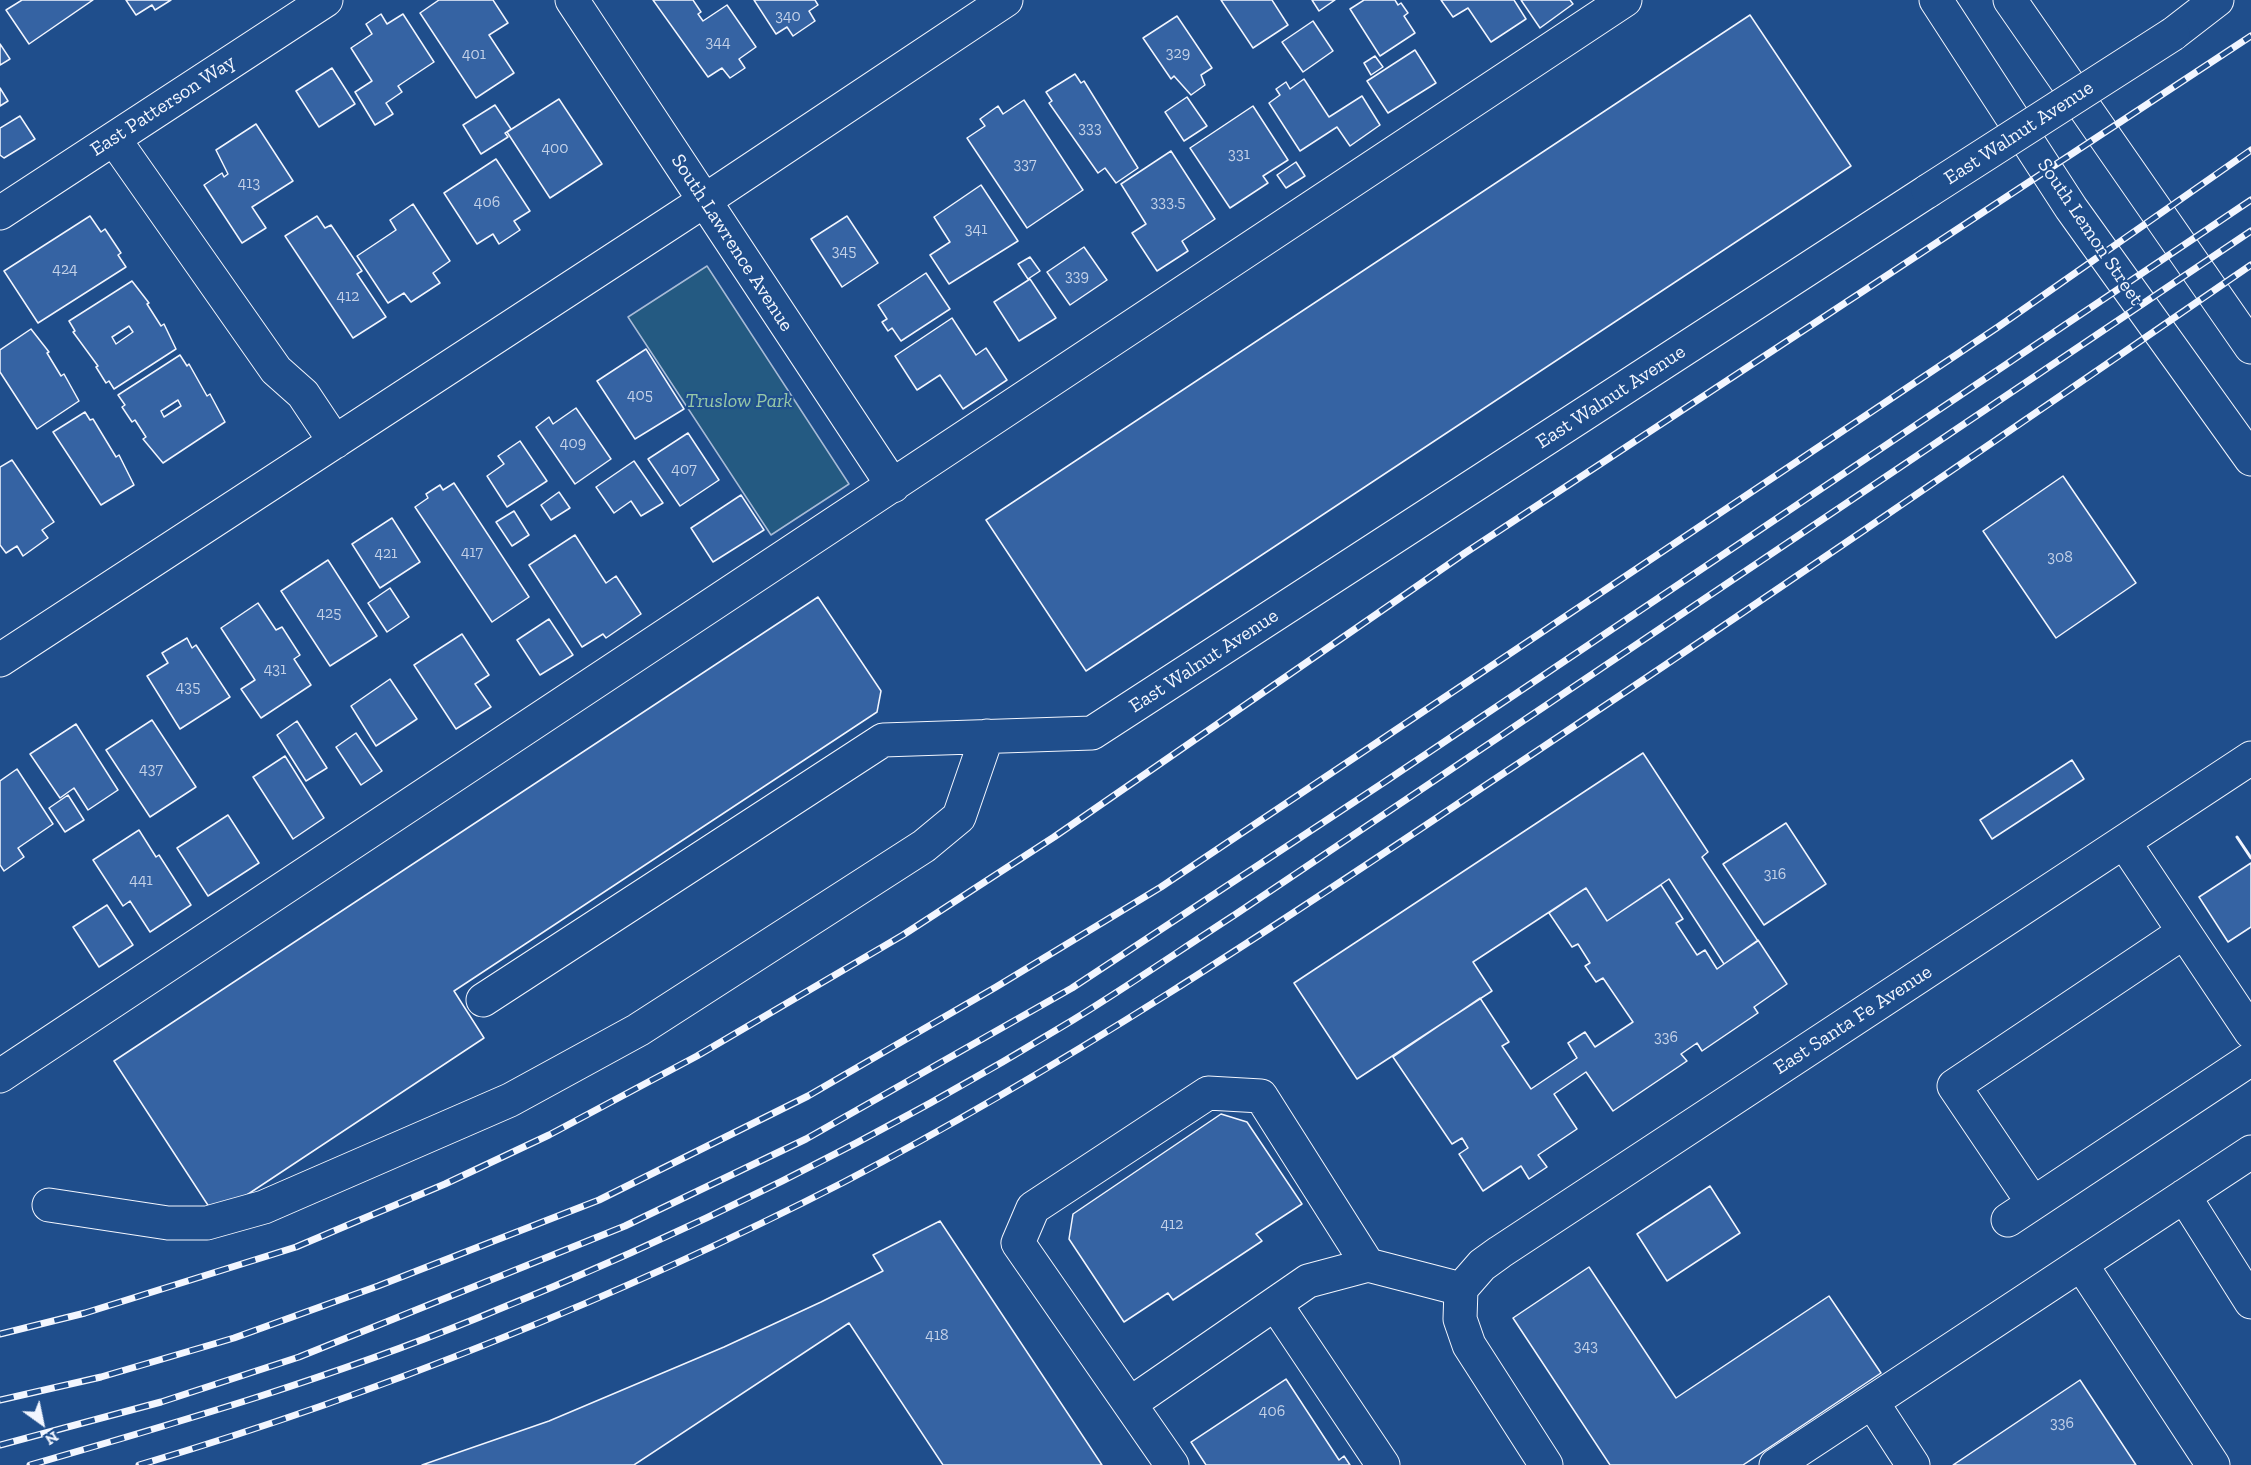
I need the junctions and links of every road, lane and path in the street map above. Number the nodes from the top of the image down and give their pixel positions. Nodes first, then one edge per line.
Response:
1 (326, 0) edge
2 (572, 0) edge
3 (1006, 0) edge
4 (1625, 0) edge
5 (1936, 0) edge
6 (2010, 0) edge
7 (2217, 0) edge
8 (114, 139) junction
9 (704, 201) junction
10 (0, 213) edge
11 (2251, 347) edge
12 (334, 442) junction
13 (2251, 459) edge
14 (893, 486) junction
15 (0, 660) edge
16 (987, 736) junction
17 (2251, 758) edge
18 (2124, 842) junction
19 (2184, 932) junction
20 (483, 1000) dead end
21 (2251, 1032) edge
22 (2251, 1059) edge
23 (0, 1076) edge
24 (2251, 1152) edge
25 (2184, 1196) junction
26 (49, 1205) dead end
27 (2081, 1264) junction
28 (1368, 1265) junction
29 (1461, 1289) junction
30 (2251, 1302) edge
31 (1276, 1305) junction
32 (1872, 1402) junction
33 (1131, 1403) junction
34 (1172, 1465) edge
35 (1383, 1465) edge
36 (1546, 1465) edge
37 (1776, 1465) edge
38 (1913, 1465) edge
39 (2213, 1465) edge

1 - 8 street, East Patterson Way
2 - 9 street, South Lawrence Avenue
3 - 9 street
4 - 14 street
5 - 13 street, South Lemon Street
6 - 11 street
7 - 16 street, East Walnut Avenue, bridge
8 - 10 street, East Patterson Way
8 - 12 street
9 - 12 street
9 - 14 street, South Lawrence Avenue
12 - 15 street
14 - 23 street
16 - 20 street, East Walnut Avenue
16 - 26 street
17 - 18 street, East Santa Fe Avenue
18 - 19 street
18 - 29 street, East Santa Fe Avenue
19 - 21 street
19 - 22 street
24 - 25 street
25 - 27 street
25 - 30 street
27 - 32 street
27 - 39 street
28 - 29 street
28 - 31 street
28 - 33 street
29 - 36 street
31 - 33 street
31 - 35 street
32 - 37 street
32 - 38 street
33 - 34 street

